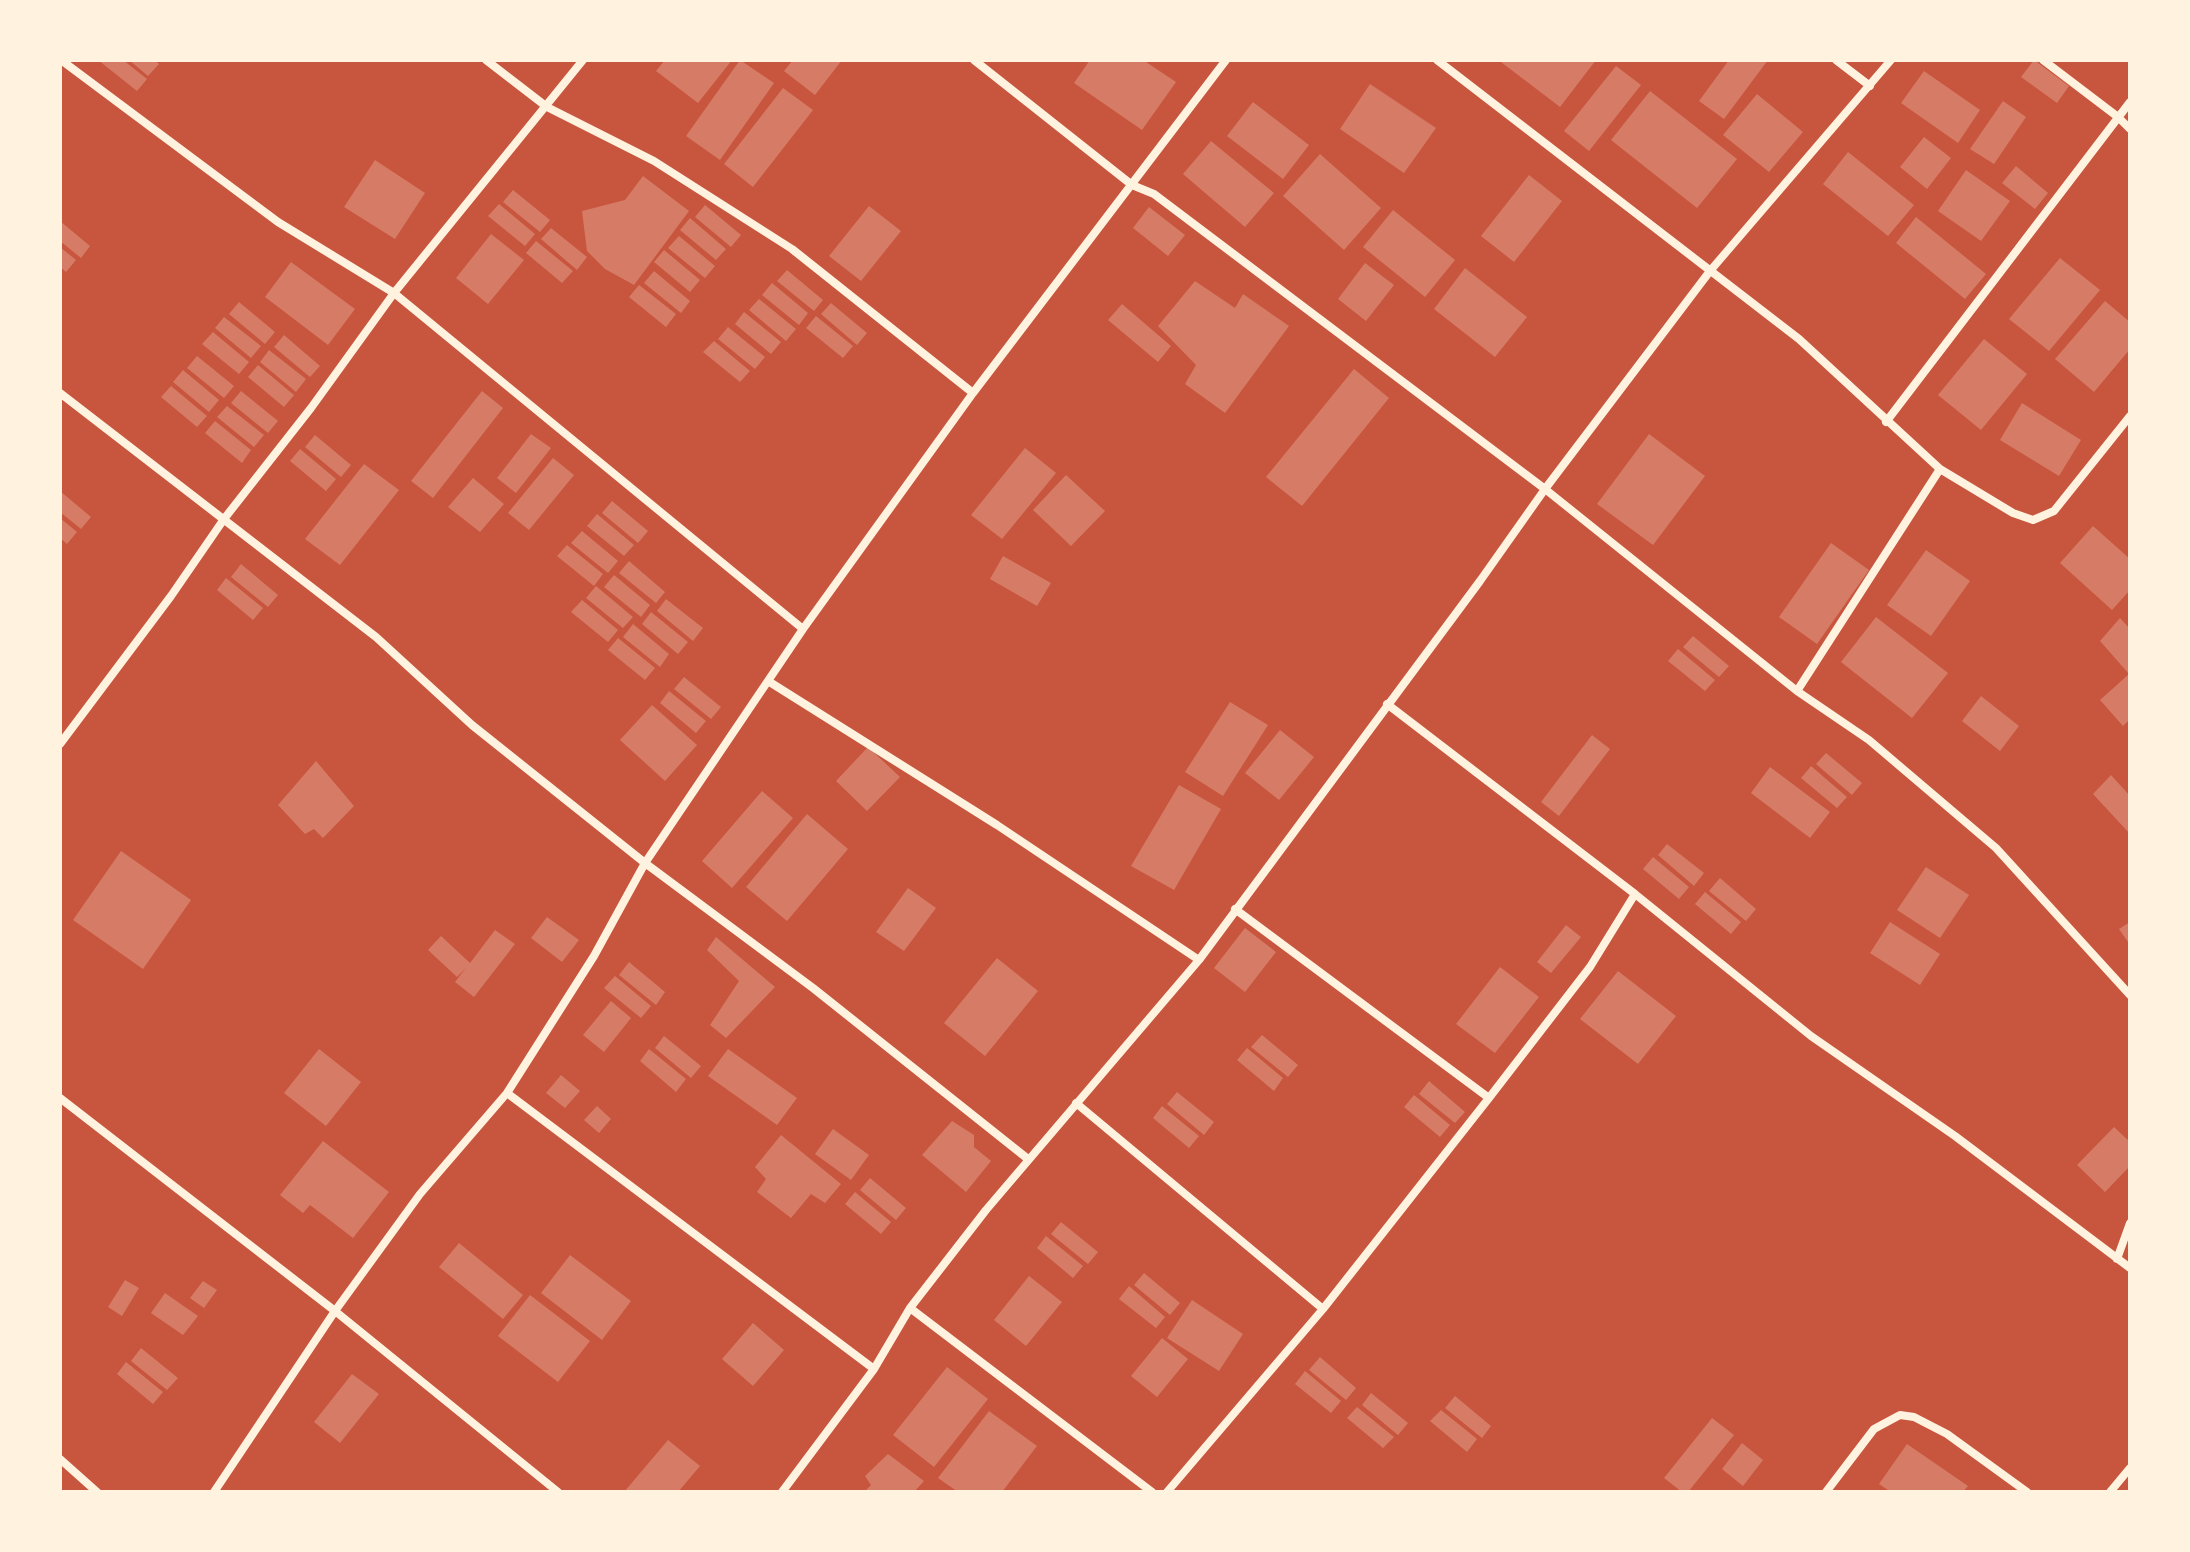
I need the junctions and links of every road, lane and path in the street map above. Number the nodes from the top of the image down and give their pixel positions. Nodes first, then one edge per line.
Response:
1 (61, 60) edge
2 (486, 60) edge
3 (583, 60) edge
4 (974, 60) edge
5 (1226, 60) edge
6 (1437, 60) edge
7 (1836, 60) edge
8 (1891, 60) edge
9 (2043, 60) edge
10 (1870, 86) junction
11 (2130, 102) edge
12 (547, 107) junction
13 (2118, 117) junction
14 (2130, 129) edge
15 (1132, 185) junction
16 (1710, 271) junction
17 (394, 293) junction
18 (60, 393) edge
19 (973, 393) junction
20 (2130, 416) edge
21 (1886, 422) junction
22 (1940, 469) junction
23 (1545, 489) junction
24 (224, 519) junction
25 (803, 629) junction
26 (768, 681) junction
27 (1797, 691) junction
28 (1387, 704) junction
29 (61, 739) edge
30 (645, 863) junction
31 (1635, 894) junction
32 (1235, 909) junction
33 (1199, 960) junction
34 (2130, 995) edge
35 (507, 1093) junction
36 (60, 1098) edge
37 (1489, 1098) junction
38 (1076, 1103) junction
39 (1028, 1159) junction
40 (2130, 1223) edge
41 (2117, 1259) junction
42 (2130, 1268) edge
43 (910, 1308) junction
44 (1323, 1309) junction
45 (335, 1311) junction
46 (874, 1369) junction
47 (60, 1459) edge
48 (2130, 1468) edge
49 (97, 1492) edge
50 (214, 1492) edge
51 (558, 1492) edge
52 (782, 1492) edge
53 (1152, 1492) edge
54 (1167, 1492) edge
55 (1826, 1492) edge
56 (2027, 1492) edge
57 (2110, 1492) edge

1 - 17 street
2 - 12 street
3 - 12 street
4 - 15 street
5 - 15 street
6 - 16 street
7 - 10 street
8 - 10 street
9 - 13 street
10 - 16 street
11 - 13 street
12 - 17 street
12 - 19 street
13 - 14 street
13 - 21 street
15 - 19 street
15 - 23 street
16 - 21 street
16 - 23 street
17 - 24 street
17 - 25 street
18 - 24 street
19 - 25 street
20 - 22 street
21 - 22 street
22 - 27 street
23 - 27 street
23 - 28 street
24 - 29 street
24 - 30 street
25 - 26 street
26 - 30 street
26 - 33 street
27 - 34 street
28 - 31 street
28 - 32 street
30 - 35 street
30 - 39 street
31 - 37 street
31 - 41 street
32 - 33 street
32 - 37 street
33 - 38 street
35 - 45 street
35 - 46 street
36 - 45 street
37 - 44 street
38 - 39 street
38 - 44 street
39 - 43 street
40 - 41 street
41 - 42 street
43 - 46 street
43 - 53 street
44 - 54 street
45 - 50 street
45 - 51 street
46 - 52 street
47 - 49 street
48 - 57 street
55 - 56 street

